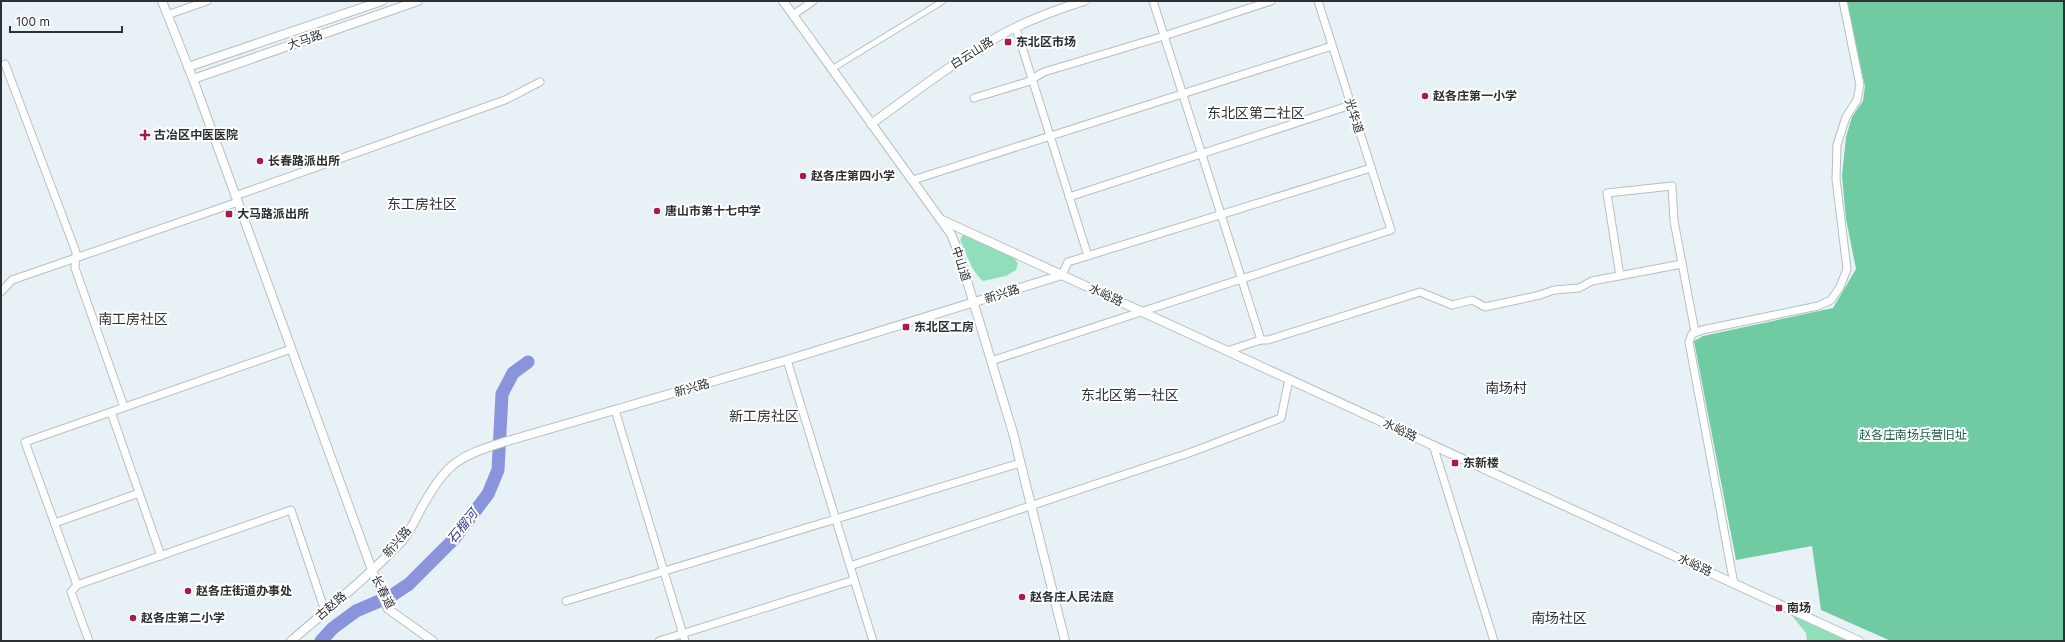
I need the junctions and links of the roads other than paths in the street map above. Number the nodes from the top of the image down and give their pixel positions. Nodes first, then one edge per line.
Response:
1 (162, 1) edge
2 (207, 1) edge
3 (382, 1) edge
4 (418, 1) edge
5 (783, 1) edge
6 (813, 1) edge
7 (943, 1) edge
8 (1084, 1) edge
9 (1153, 1) edge
10 (1271, 1) edge
11 (1318, 1) edge
12 (1843, 1) edge
13 (167, 15) junction
14 (793, 15) junction
15 (1016, 28) junction
16 (1164, 36) junction
17 (1332, 46) junction
18 (5, 64) dead end
19 (188, 67) junction
20 (832, 69) junction
21 (193, 79) junction
22 (1032, 79) junction
23 (540, 82) dead end
24 (1183, 94) junction
25 (974, 98) dead end
26 (1351, 105) junction
27 (871, 124) junction
28 (1050, 136) junction
29 (1202, 154) junction
30 (1371, 168) junction
31 (913, 180) junction
32 (1069, 197) junction
33 (236, 199) junction
34 (1221, 214) junction
35 (942, 220) junction
36 (1088, 256) junction
37 (75, 258) junction
38 (1682, 264) junction
39 (1062, 275) junction
40 (1620, 276) junction
41 (1242, 279) junction
42 (1, 292) edge
43 (973, 303) junction
44 (1142, 312) junction
45 (1695, 332) junction
46 (1261, 340) junction
47 (291, 349) junction
48 (1227, 351) junction
49 (787, 360) junction
50 (991, 361) junction
51 (1289, 379) junction
52 (124, 408) junction
53 (615, 410) junction
54 (111, 412) junction
55 (1433, 445) junction
56 (1020, 462) junction
57 (139, 493) junction
58 (1032, 506) junction
59 (835, 519) junction
60 (55, 523) junction
61 (161, 556) junction
62 (850, 566) junction
63 (372, 570) junction
64 (664, 571) junction
65 (854, 580) junction
66 (1734, 584) junction
67 (77, 585) junction
68 (566, 601) dead end
69 (325, 612) junction
70 (683, 633) junction
71 (89, 641) edge
72 (291, 641) edge
73 (433, 641) edge
74 (658, 641) edge
75 (685, 641) edge
76 (873, 641) edge
77 (1065, 641) edge
78 (1494, 641) edge
79 (1859, 641) edge

1 - 13 street, 长春道
2 - 13 street
3 - 19 street, 大马路
4 - 21 street, 大马路
5 - 14 street, 中山道
6 - 14 street
7 - 20 street
8 - 15 street, 白云山路
9 - 16 street
10 - 16 street
11 - 17 street, 光华道
12 - 45 street
13 - 19 street, 长春道
14 - 20 street, 中山道
15 - 22 street
15 - 27 street, 白云山路
16 - 22 street
16 - 24 street
17 - 24 street
17 - 26 street, 光华道
18 - 37 street
19 - 21 street, 长春道
20 - 27 street, 中山道
21 - 33 street, 长春道
22 - 25 street
22 - 28 street
23 - 33 street
24 - 28 street
24 - 29 street
26 - 29 street
26 - 30 street, 光华道
27 - 31 street, 中山道
28 - 31 street
28 - 32 street
29 - 32 street
29 - 34 street
30 - 34 street
30 - 41 street, 光华道
31 - 35 street, 中山道
32 - 36 street
33 - 37 street
33 - 47 street, 长春道
34 - 36 street
34 - 41 street
35 - 39 street, 水峪路
35 - 43 street, 中山道
36 - 39 street
37 - 42 street
37 - 52 street
38 - 40 street
38 - 40 street
38 - 45 street
39 - 43 street, 新兴路
39 - 44 street, 水峪路
40 - 46 street
41 - 44 street
41 - 46 street
43 - 49 street, 新兴路
43 - 50 street, 中山道
44 - 48 street, 水峪路
44 - 50 street
45 - 66 street
46 - 48 street
47 - 52 street
47 - 63 street, 长春道
48 - 51 street, 水峪路
49 - 53 street, 新兴路
49 - 59 street
50 - 56 street, 中山道
51 - 55 street, 水峪路
51 - 58 street
52 - 54 street
53 - 63 street, 新兴路
53 - 64 street
54 - 57 street
54 - 60 street
55 - 66 street, 水峪路
55 - 78 street
56 - 58 street, 中山道
56 - 59 street
57 - 60 street
57 - 61 street
58 - 62 street
58 - 77 street, 中山道
59 - 62 street
59 - 64 street
60 - 67 street
61 - 67 street
61 - 69 street
62 - 65 street
63 - 69 street, 古赵路
63 - 73 street, 长春道
64 - 68 street
64 - 70 street
65 - 70 street
65 - 76 street
66 - 79 street, 水峪路
67 - 71 street
69 - 72 street, 古赵路
70 - 74 street
70 - 75 street

